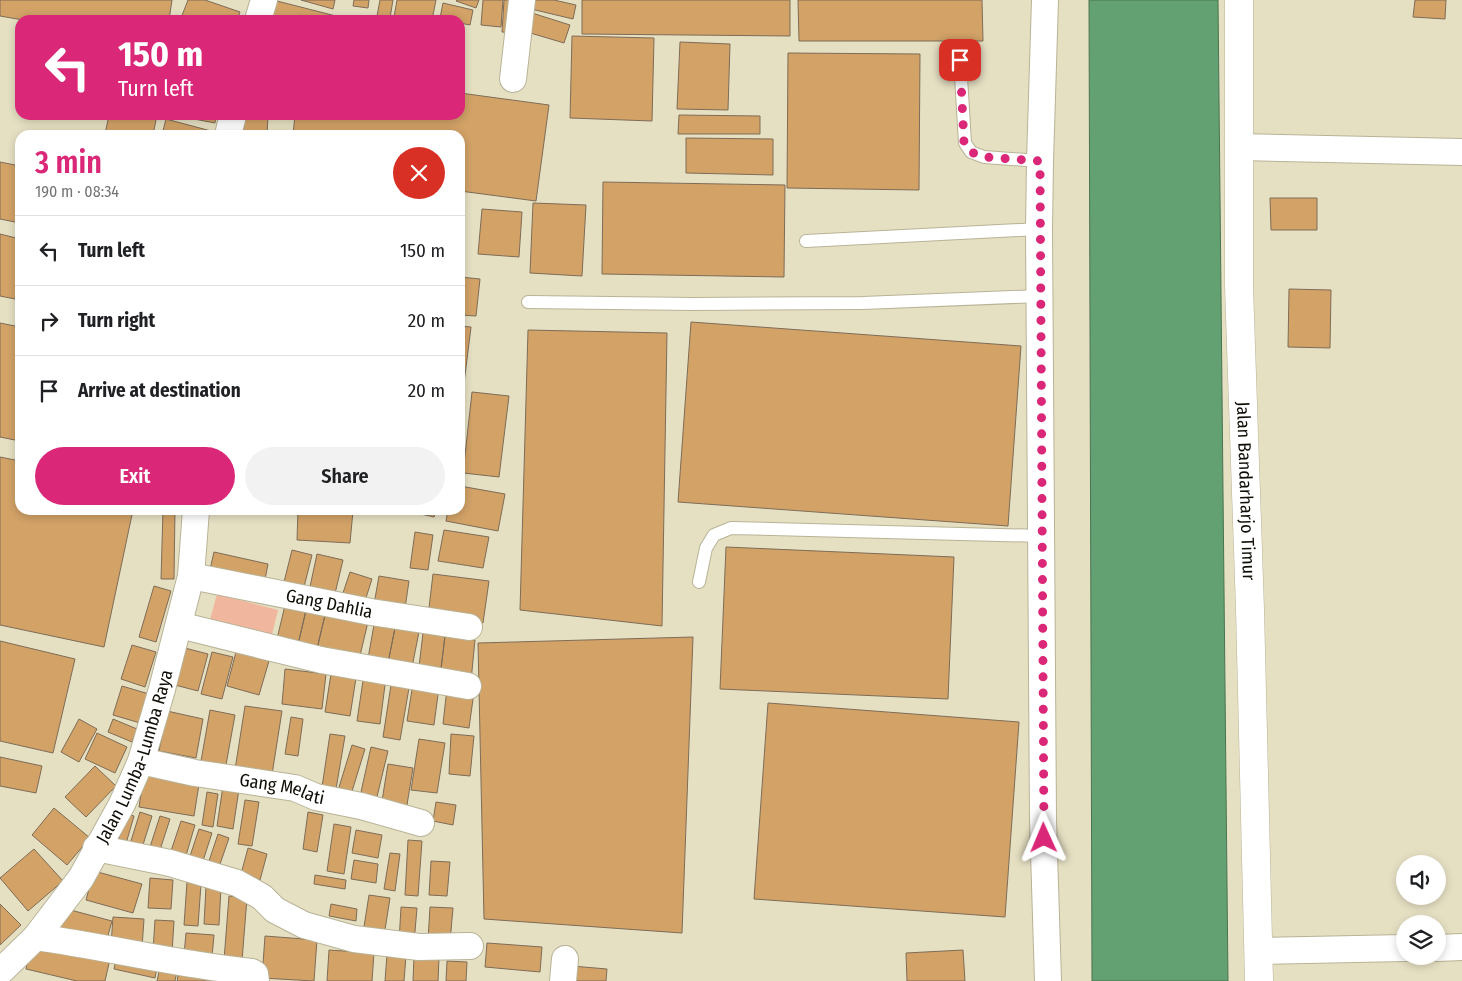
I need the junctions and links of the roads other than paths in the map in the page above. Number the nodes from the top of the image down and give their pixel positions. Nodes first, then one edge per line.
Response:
1 (264, 0) edge
2 (522, 0) edge
3 (1045, 0) edge
4 (1239, 0) edge
5 (260, 15) edge
6 (960, 60) dead end
7 (513, 79) dead end
8 (1239, 147) junction
9 (1462, 152) edge
10 (1040, 161) junction
11 (1039, 229) junction
12 (806, 241) dead end
13 (1040, 296) junction
14 (528, 302) dead end
15 (196, 515) edge
16 (1042, 536) junction
17 (190, 576) junction
18 (700, 582) dead end
19 (179, 625) junction
20 (469, 627) dead end
21 (468, 686) dead end
22 (141, 761) junction
23 (421, 824) dead end
24 (96, 848) junction
25 (36, 937) junction
26 (470, 946) dead end
27 (1462, 947) edge
28 (1396, 948) edge
29 (1446, 948) edge
30 (1259, 951) junction
31 (0, 972) edge
32 (256, 981) edge
33 (1048, 981) edge
34 (1259, 981) edge

1 - 5 street
2 - 7 street
3 - 10 street
4 - 8 street, Jalan Bandarharjo Timur
6 - 10 lane
8 - 9 street
8 - 30 street, Jalan Bandarharjo Timur
10 - 11 street
11 - 12 lane
11 - 13 street
13 - 14 lane
13 - 16 street
15 - 17 street, Jalan Lumba-Lumba Raya
16 - 18 lane
16 - 33 street
17 - 19 street, Jalan Lumba-Lumba Raya
17 - 20 street, Gang Dahlia
19 - 21 street
19 - 22 street, Jalan Lumba-Lumba Raya
22 - 23 street, Gang Melati
22 - 24 street, Jalan Lumba-Lumba Raya
24 - 25 street, Jalan Lumba-Lumba Raya
24 - 26 street
25 - 31 street, Jalan Lumba-Lumba Raya
25 - 32 street
27 - 29 street
28 - 30 street
30 - 34 street, Jalan Bandarharjo Timur

